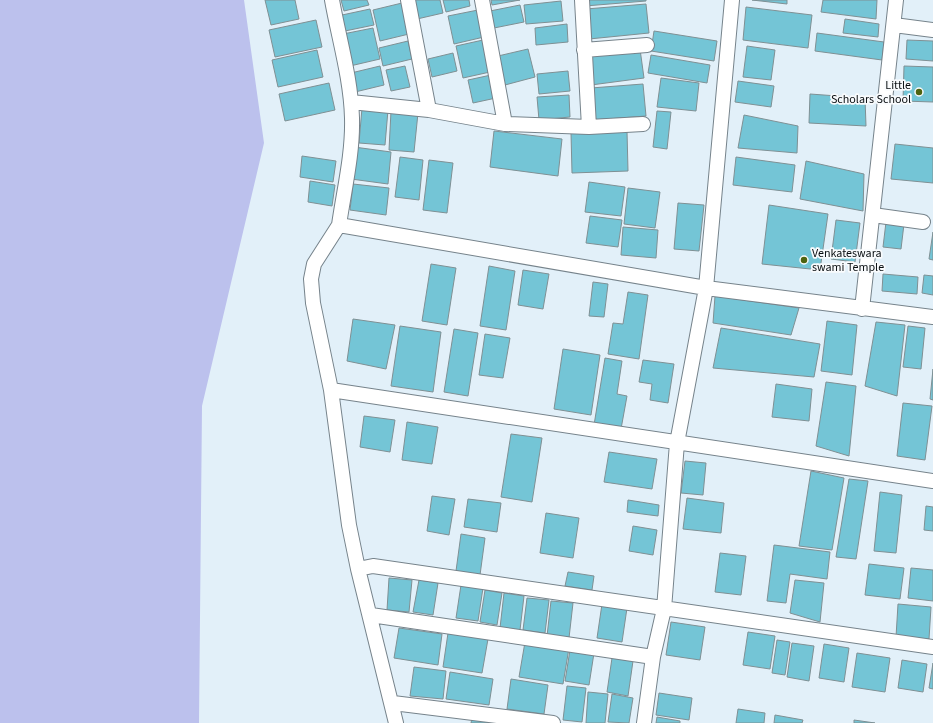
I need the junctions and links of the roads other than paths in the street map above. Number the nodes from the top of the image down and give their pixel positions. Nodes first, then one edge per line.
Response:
1 (332, 0) edge
2 (408, 0) edge
3 (482, 0) edge
4 (582, 0) edge
5 (732, 0) edge
6 (896, 0) edge
7 (894, 25) junction
8 (933, 30) edge
9 (647, 45) dead end
10 (584, 50) junction
11 (351, 102) junction
12 (429, 110) junction
13 (505, 124) junction
14 (643, 124) dead end
15 (589, 127) junction
16 (873, 215) junction
17 (923, 222) dead end
18 (339, 225) junction
19 (706, 288) junction
20 (862, 309) junction
21 (933, 317) edge
22 (331, 390) junction
23 (677, 443) junction
24 (933, 481) edge
25 (358, 569) junction
26 (664, 609) junction
27 (371, 615) junction
28 (933, 647) edge
29 (653, 657) junction
30 (393, 703) junction
31 (396, 723) edge
32 (553, 723) edge
33 (644, 723) edge

1 - 11 street
2 - 12 street
3 - 13 street
4 - 10 street
5 - 19 street
6 - 7 street
7 - 8 street
7 - 16 street
9 - 10 street
10 - 15 street
11 - 12 street
11 - 18 street
12 - 13 street
13 - 15 street
14 - 15 street
16 - 17 street
16 - 20 street
18 - 19 street
18 - 22 street
19 - 20 street
19 - 23 street
20 - 21 street
22 - 23 street
22 - 25 street
23 - 24 street
23 - 26 street
25 - 26 street
25 - 27 street
26 - 28 street
26 - 29 street
27 - 29 street
27 - 30 street
29 - 33 street
30 - 31 street
30 - 32 street

